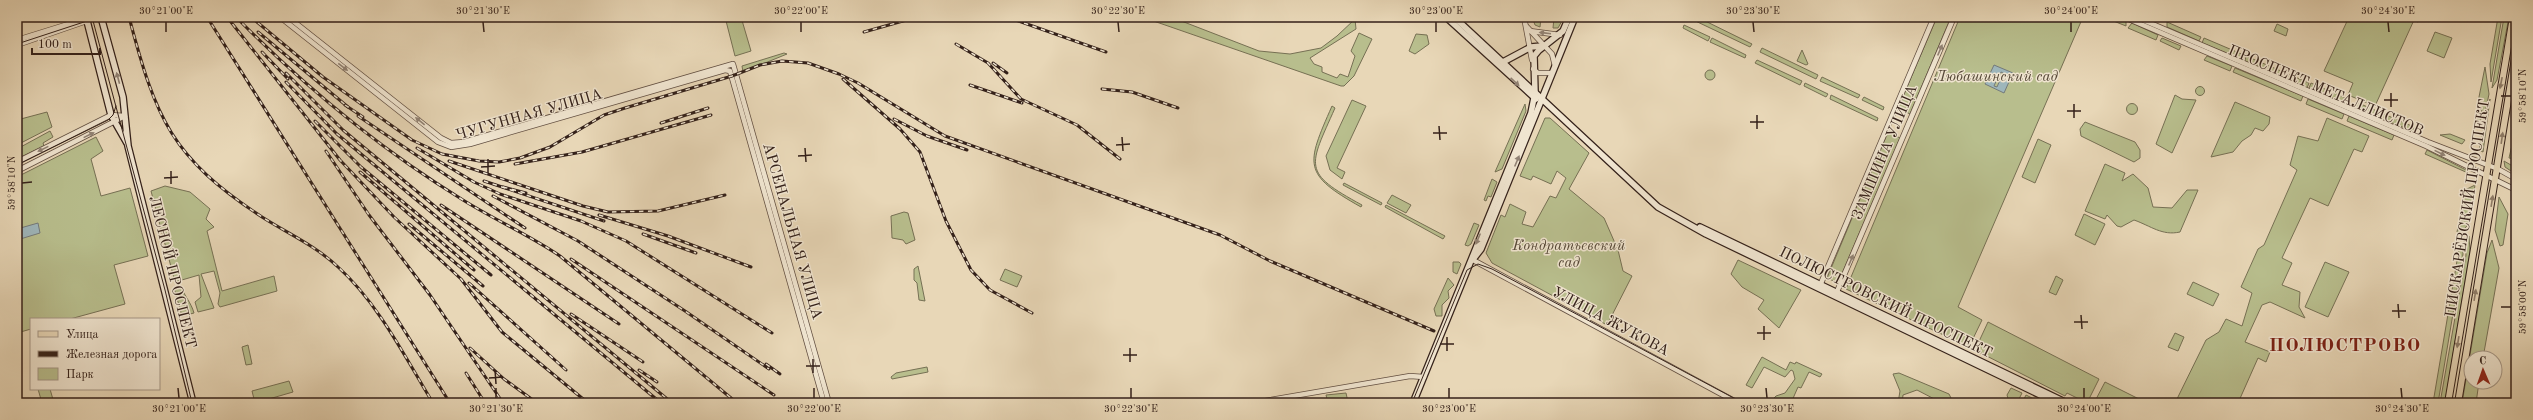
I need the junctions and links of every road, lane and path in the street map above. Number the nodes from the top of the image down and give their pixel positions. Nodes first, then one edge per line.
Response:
1 (98, 17) edge
2 (102, 17) edge
3 (280, 17) edge
4 (288, 17) edge
5 (1446, 17) edge
6 (1454, 17) edge
7 (1524, 17) edge
8 (1569, 17) edge
9 (1575, 17) edge
10 (1934, 17) edge
11 (1954, 17) edge
12 (2124, 17) edge
13 (2136, 17) edge
14 (2513, 17) edge
15 (88, 18) edge
16 (1529, 29) junction
17 (1560, 35) junction
18 (17, 40) edge
19 (17, 45) edge
20 (1544, 46) junction
21 (1531, 47) junction
22 (2516, 52) edge
23 (1503, 62) junction
24 (734, 65) joint
25 (1532, 65) junction
26 (1555, 66) junction
27 (728, 70) joint
28 (1552, 73) junction
29 (1534, 96) junction
30 (1542, 101) junction
31 (112, 115) junction
32 (126, 116) junction
33 (115, 123) junction
34 (128, 146) junction
35 (17, 162) edge
36 (2486, 165) junction
37 (2498, 169) junction
38 (17, 171) edge
39 (2485, 174) junction
40 (2496, 179) junction
41 (2516, 179) edge
42 (2516, 190) edge
43 (1473, 260) junction
44 (1820, 286) junction
45 (1836, 294) junction
46 (1424, 377) junction
47 (193, 403) edge
48 (824, 403) edge
49 (829, 403) edge
50 (1253, 403) edge
51 (1413, 403) edge
52 (1738, 403) edge
53 (2057, 403) edge
54 (2068, 403) edge
55 (2448, 403) edge
56 (2458, 403) edge

1 - 15 street
32 -> 2 main road, ЛЕСНОЙ ПРОСПЕКТ
3 -> 27 street, ЧУГУННАЯ УЛИЦА
24 -> 4 street, ЧУГУННАЯ УЛИЦА
5 -> 29 main road, ПОЛЮСТРОВСКИЙ ПРОСПЕКТ
6 - 23 main road, ПОЛЮСТРОВСКИЙ ПРОСПЕКТ
7 - 16 street
8 - 17 main road
9 - 26 main road
10 - 44 street, ЗАМШИНА УЛИЦА
45 -> 11 street, ЗАМШИНА УЛИЦА
12 -> 39 street, ПРОСПЕКТ МЕТАЛЛИСТОВ
13 - 36 street, ПРОСПЕКТ МЕТАЛЛИСТОВ
14 -> 36 main road, ПИСКАРЁВСКИЙ ПРОСПЕКТ
15 - 18 street
15 - 19 street
15 - 31 main road, ЛЕСНОЙ ПРОСПЕКТ
17 -> 16 street
16 - 20 street
16 - 21 street
17 - 20 main road
20 - 21 main road
20 - 25 main road
20 - 26 street
21 - 23 main road
21 - 25 street
37 -> 22 main road, ПИСКАРЁВСКИЙ ПРОСПЕКТ
23 - 29 main road, ПОЛЮСТРОВСКИЙ ПРОСПЕКТ
24 - 49 street, АРСЕНАЛЬНАЯ УЛИЦА
25 - 28 street
25 - 29 main road
26 - 28 main road
27 - 48 street, АРСЕНАЛЬНАЯ УЛИЦА
28 - 30 main road
29 - 30 main road, ПОЛЮСТРОВСКИЙ ПРОСПЕКТ
29 -> 43 main road
43 -> 30 main road
30 - 44 main road, ПОЛЮСТРОВСКИЙ ПРОСПЕКТ
31 - 32 street
31 - 33 main road, ЛЕСНОЙ ПРОСПЕКТ
31 -> 35 street
32 - 33 street
32 - 34 main road, ЛЕСНОЙ ПРОСПЕКТ
33 - 34 main road, ЛЕСНОЙ ПРОСПЕКТ
38 -> 33 street
34 - 47 main road, ЛЕСНОЙ ПРОСПЕКТ
36 - 37 street, ПРОСПЕКТ МЕТАЛЛИСТОВ
36 - 39 main road, ПИСКАРЁВСКИЙ ПРОСПЕКТ
37 - 40 main road, ПИСКАРЁВСКИЙ ПРОСПЕКТ
37 - 41 street, ПРОСПЕКТ МЕТАЛЛИСТОВ
39 - 40 street, ПРОСПЕКТ МЕТАЛЛИСТОВ
39 -> 55 main road, ПИСКАРЁВСКИЙ ПРОСПЕКТ
40 - 42 street, ПРОСПЕКТ МЕТАЛЛИСТОВ
56 -> 40 main road, ПИСКАРЁВСКИЙ ПРОСПЕКТ
43 - 46 main road
43 - 52 street, УЛИЦА ЖУКОВА
44 - 45 main road, ПОЛЮСТРОВСКИЙ ПРОСПЕКТ
45 - 53 main road, ПОЛЮСТРОВСКИЙ ПРОСПЕКТ
45 - 54 main road, ПОЛЮСТРОВСКИЙ ПРОСПЕКТ
46 - 50 street
46 - 51 main road

